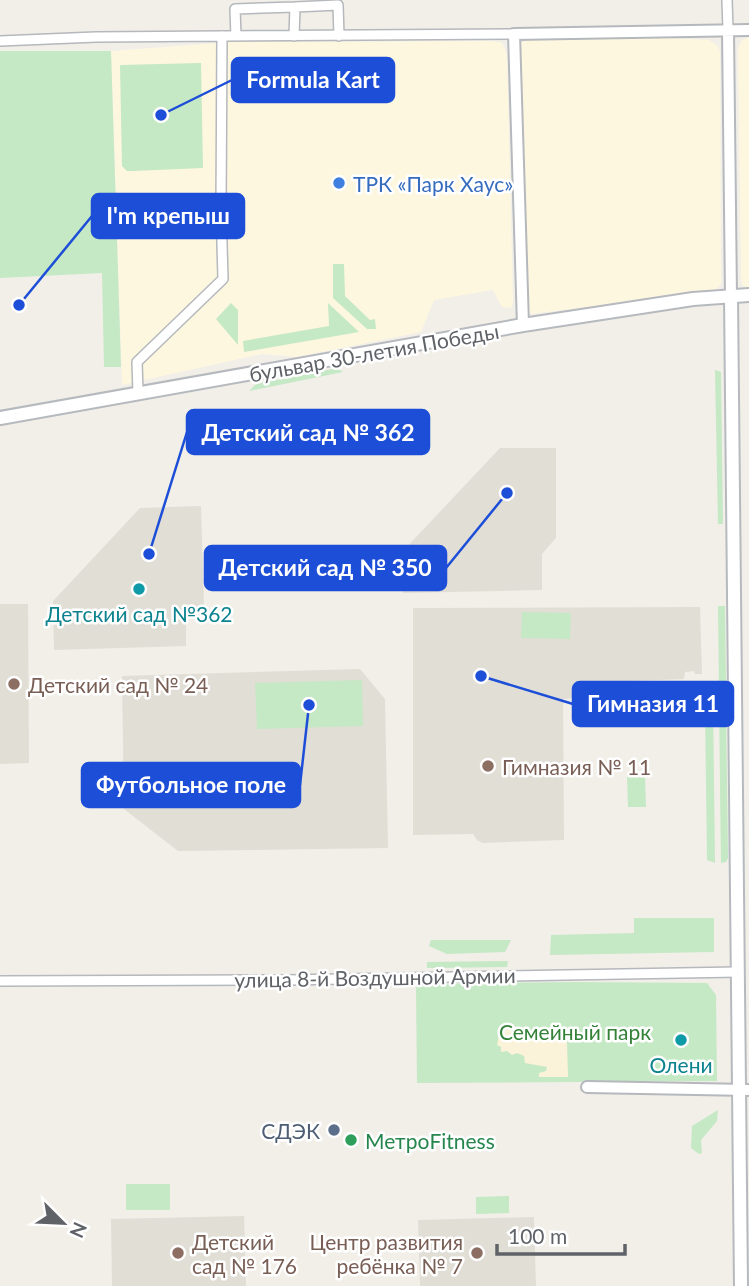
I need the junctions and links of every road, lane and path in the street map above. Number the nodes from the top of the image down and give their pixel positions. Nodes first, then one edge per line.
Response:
1 (727, 0) edge
2 (295, 7) junction
3 (727, 30) junction
4 (749, 30) edge
5 (514, 34) junction
6 (222, 36) junction
7 (236, 36) junction
8 (295, 36) junction
9 (339, 36) junction
10 (0, 41) edge
11 (749, 295) edge
12 (731, 297) junction
13 (523, 326) junction
14 (138, 392) junction
15 (0, 418) edge
16 (744, 972) edge
17 (0, 981) edge
18 (587, 1087) dead end
19 (744, 1090) edge
20 (741, 1286) edge

1 - 3 street
2 - 7 street
2 - 8 street
2 - 9 street
3 - 4 street
3 - 5 street
3 - 12 street
5 - 9 street
5 - 13 street
6 - 7 street
6 - 10 street
6 - 14 street
7 - 8 street
8 - 9 street
11 - 12 main road, бульвар 30-летия Победы
12 - 13 main road, бульвар 30-летия Победы
12 - 16 main road
13 - 14 main road, бульвар 30-летия Победы
14 - 15 main road, бульвар 30-летия Победы
16 - 17 street, улица 8-й Воздушной Армии
16 - 19 main road
18 - 19 street
19 - 20 main road

